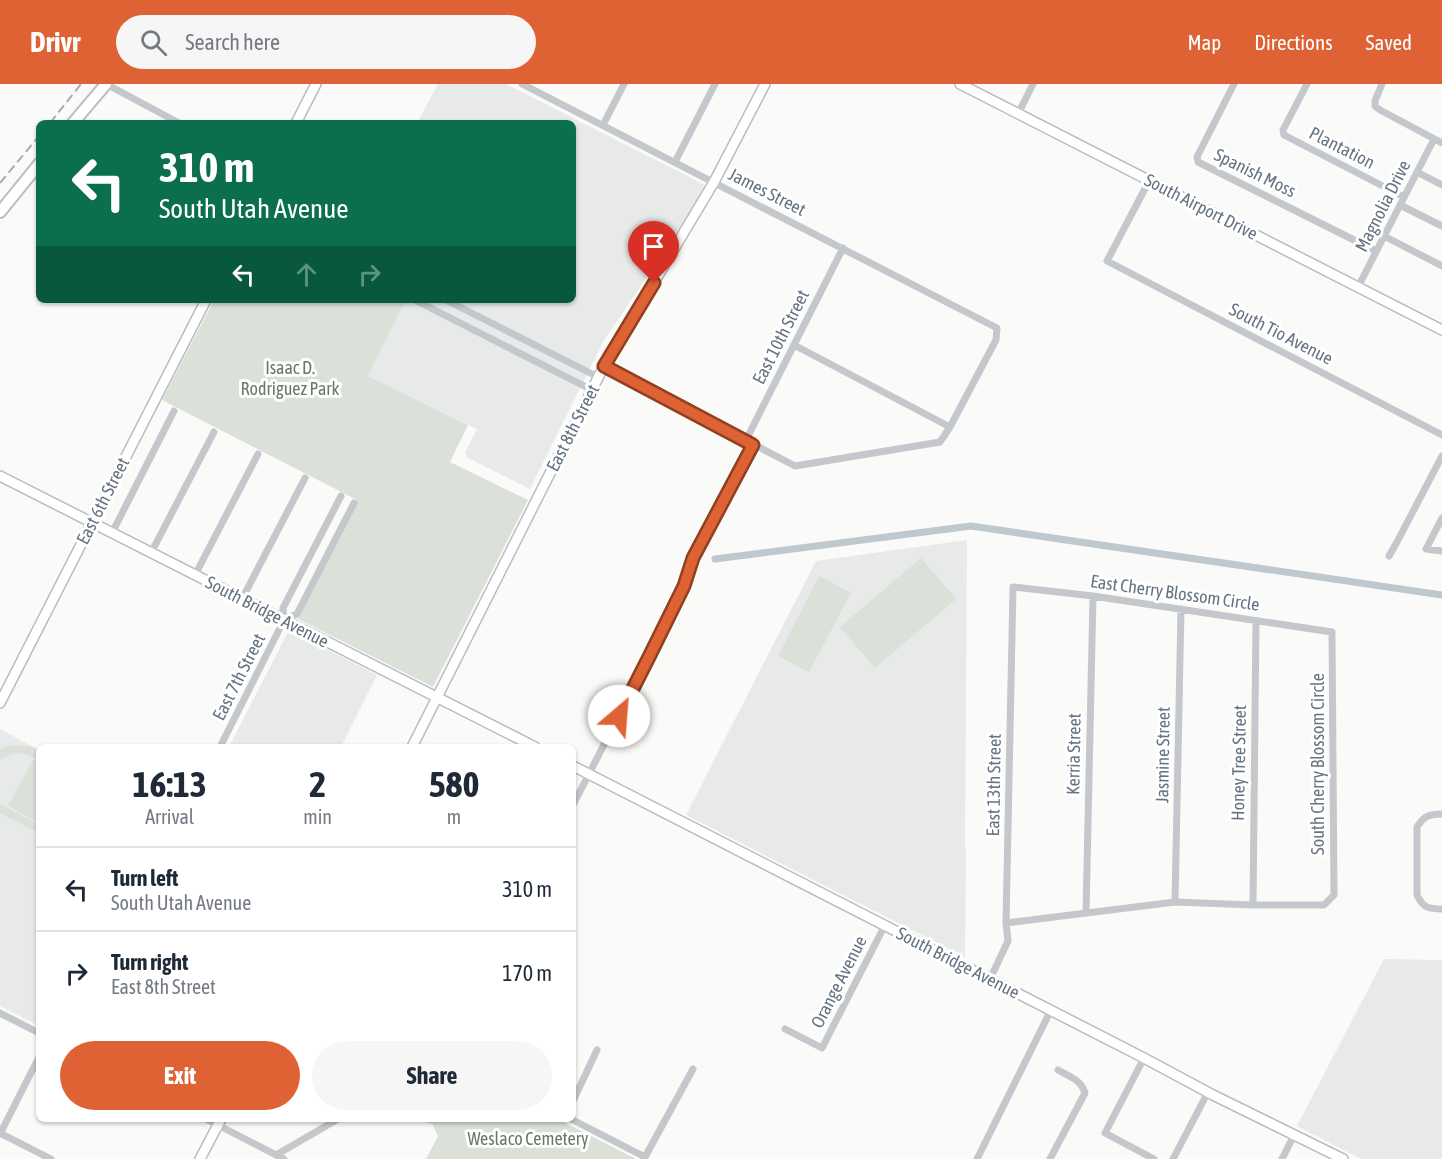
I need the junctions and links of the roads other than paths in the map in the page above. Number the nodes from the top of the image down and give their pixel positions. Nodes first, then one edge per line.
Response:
1 (106, 84) edge
2 (316, 84) edge
3 (523, 84) edge
4 (624, 84) edge
5 (715, 84) edge
6 (765, 84) edge
7 (960, 84) edge
8 (1033, 84) edge
9 (1233, 84) edge
10 (1307, 84) edge
11 (1382, 84) edge
12 (1018, 114) junction
13 (76, 120) edge
14 (174, 120) edge
15 (298, 120) edge
16 (603, 125) junction
17 (1434, 139) junction
18 (1442, 143) edge
19 (675, 162) junction
20 (36, 168) edge
21 (1417, 172) junction
22 (1149, 181) junction
23 (714, 182) junction
24 (1442, 185) edge
25 (1404, 197) junction
26 (1400, 205) junction
27 (0, 212) edge
28 (1442, 226) edge
29 (1384, 236) junction
30 (843, 248) junction
31 (1376, 251) junction
32 (1442, 266) edge
33 (1358, 287) junction
34 (204, 303) edge
35 (421, 303) edge
36 (452, 303) edge
37 (1442, 330) edge
38 (794, 345) junction
39 (604, 366) junction
40 (598, 377) junction
41 (591, 390) junction
42 (174, 411) dead end
43 (950, 427) junction
44 (214, 432) dead end
45 (1442, 435) edge
46 (746, 440) junction
47 (753, 445) junction
48 (258, 454) dead end
49 (1442, 456) edge
50 (0, 476) edge
51 (305, 478) dead end
52 (341, 496) dead end
53 (354, 503) dead end
54 (1442, 518) edge
55 (92, 523) junction
56 (112, 533) junction
57 (1442, 551) edge
58 (151, 553) junction
59 (1389, 556) dead end
60 (195, 575) junction
61 (1014, 587) joint
62 (1093, 596) junction
63 (243, 599) junction
64 (1181, 609) junction
65 (284, 620) junction
66 (1256, 621) junction
67 (1332, 632) joint
68 (436, 698) junction
69 (0, 703) edge
70 (222, 744) edge
71 (413, 744) edge
72 (529, 744) edge
73 (576, 768) edge
74 (589, 774) junction
75 (576, 799) edge
76 (1442, 814) edge
77 (1175, 902) junction
78 (1253, 905) junction
79 (1442, 909) edge
80 (1086, 913) junction
81 (1006, 923) junction
82 (885, 925) junction
83 (990, 979) junction
84 (1051, 1010) junction
85 (0, 1013) edge
86 (785, 1029) dead end
87 (36, 1031) edge
88 (597, 1050) dead end
89 (1144, 1058) junction
90 (36, 1063) edge
91 (693, 1069) dead end
92 (1058, 1070) dead end
93 (1208, 1092) junction
94 (576, 1095) edge
95 (576, 1121) edge
96 (219, 1122) edge
97 (333, 1122) edge
98 (0, 1134) edge
99 (1294, 1135) junction
100 (276, 1155) junction
101 (51, 1159) edge
102 (200, 1159) edge
103 (284, 1159) edge
104 (977, 1159) edge
105 (1050, 1159) edge
106 (1154, 1159) edge
107 (1173, 1159) edge
108 (1282, 1159) edge
109 (1343, 1159) edge

1 - 13 main road
1 - 14 street
2 - 15 street
3 - 16 street, James Street
4 - 16 street
5 - 19 street
6 - 23 street, East 8th Street
7 - 12 street, South Airport Drive
8 - 12 street
9 - 31 street, Spanish Moss
10 - 25 street, Plantation
11 - 17 street
12 - 22 street, South Airport Drive
16 - 19 street, James Street
17 - 18 street
17 - 21 street, Magnolia Drive
19 - 23 street, James Street
20 - 27 main road
21 - 24 street
21 - 25 street, Magnolia Drive
22 - 33 street, South Airport Drive
22 - 45 street, South Tio Avenue
23 - 30 street, James Street
23 - 39 street, East 8th Street
25 - 26 street, Magnolia Drive
26 - 28 street
26 - 29 street, Magnolia Drive
29 - 31 street, Magnolia Drive
29 - 32 street
30 - 38 street, East 10th Street
30 - 43 street, James Street
31 - 33 street, Magnolia Drive
33 - 37 street, South Airport Drive
34 - 55 street, East 6th Street
35 - 41 street
36 - 40 street
38 - 43 street
38 - 46 street, East 10th Street
39 - 40 street, East 8th Street
39 - 46 street
40 - 41 street, East 8th Street
41 - 68 street, East 8th Street
42 - 56 street
43 - 47 street
44 - 58 street
46 - 47 street
47 - 74 street
48 - 60 street
49 - 59 street
50 - 55 street, South Bridge Avenue
51 - 63 street
52 - 65 street, East 7th Street
53 - 65 street, East 7th Street
54 - 57 street
55 - 56 street, South Bridge Avenue
55 - 69 street, East 6th Street
56 - 58 street, South Bridge Avenue
58 - 60 street, South Bridge Avenue
60 - 63 street, South Bridge Avenue
61 - 62 street, East Cherry Blossom Circle
61 - 81 street, East 13th Street
62 - 64 street, East Cherry Blossom Circle
62 - 80 street, Kerria Street
63 - 65 street, South Bridge Avenue
64 - 66 street, East Cherry Blossom Circle
64 - 77 street, Jasmine Street
65 - 68 street, South Bridge Avenue
65 - 70 street, East 7th Street
66 - 67 street, East Cherry Blossom Circle
66 - 78 street, Honey Tree Street
67 - 78 street, South Cherry Blossom Circle
68 - 71 street, East 8th Street
68 - 72 street, South Bridge Avenue
73 - 74 street, South Bridge Avenue
74 - 75 street
74 - 82 street, South Bridge Avenue
76 - 79 street
77 - 78 street
77 - 80 street
80 - 81 street
81 - 83 street, East 13th Street
82 - 83 street, South Bridge Avenue
82 - 86 street, Orange Avenue
83 - 84 street, South Bridge Avenue
84 - 89 street, South Bridge Avenue
84 - 104 street
85 - 87 street
88 - 94 street
89 - 93 street, South Bridge Avenue
89 - 106 street
90 - 98 street
91 - 95 street
92 - 105 street
93 - 99 street, South Bridge Avenue
93 - 107 street
96 - 100 street
96 - 102 street
97 - 100 street
98 - 101 street
99 - 108 street
99 - 109 street, South Bridge Avenue
100 - 103 street

